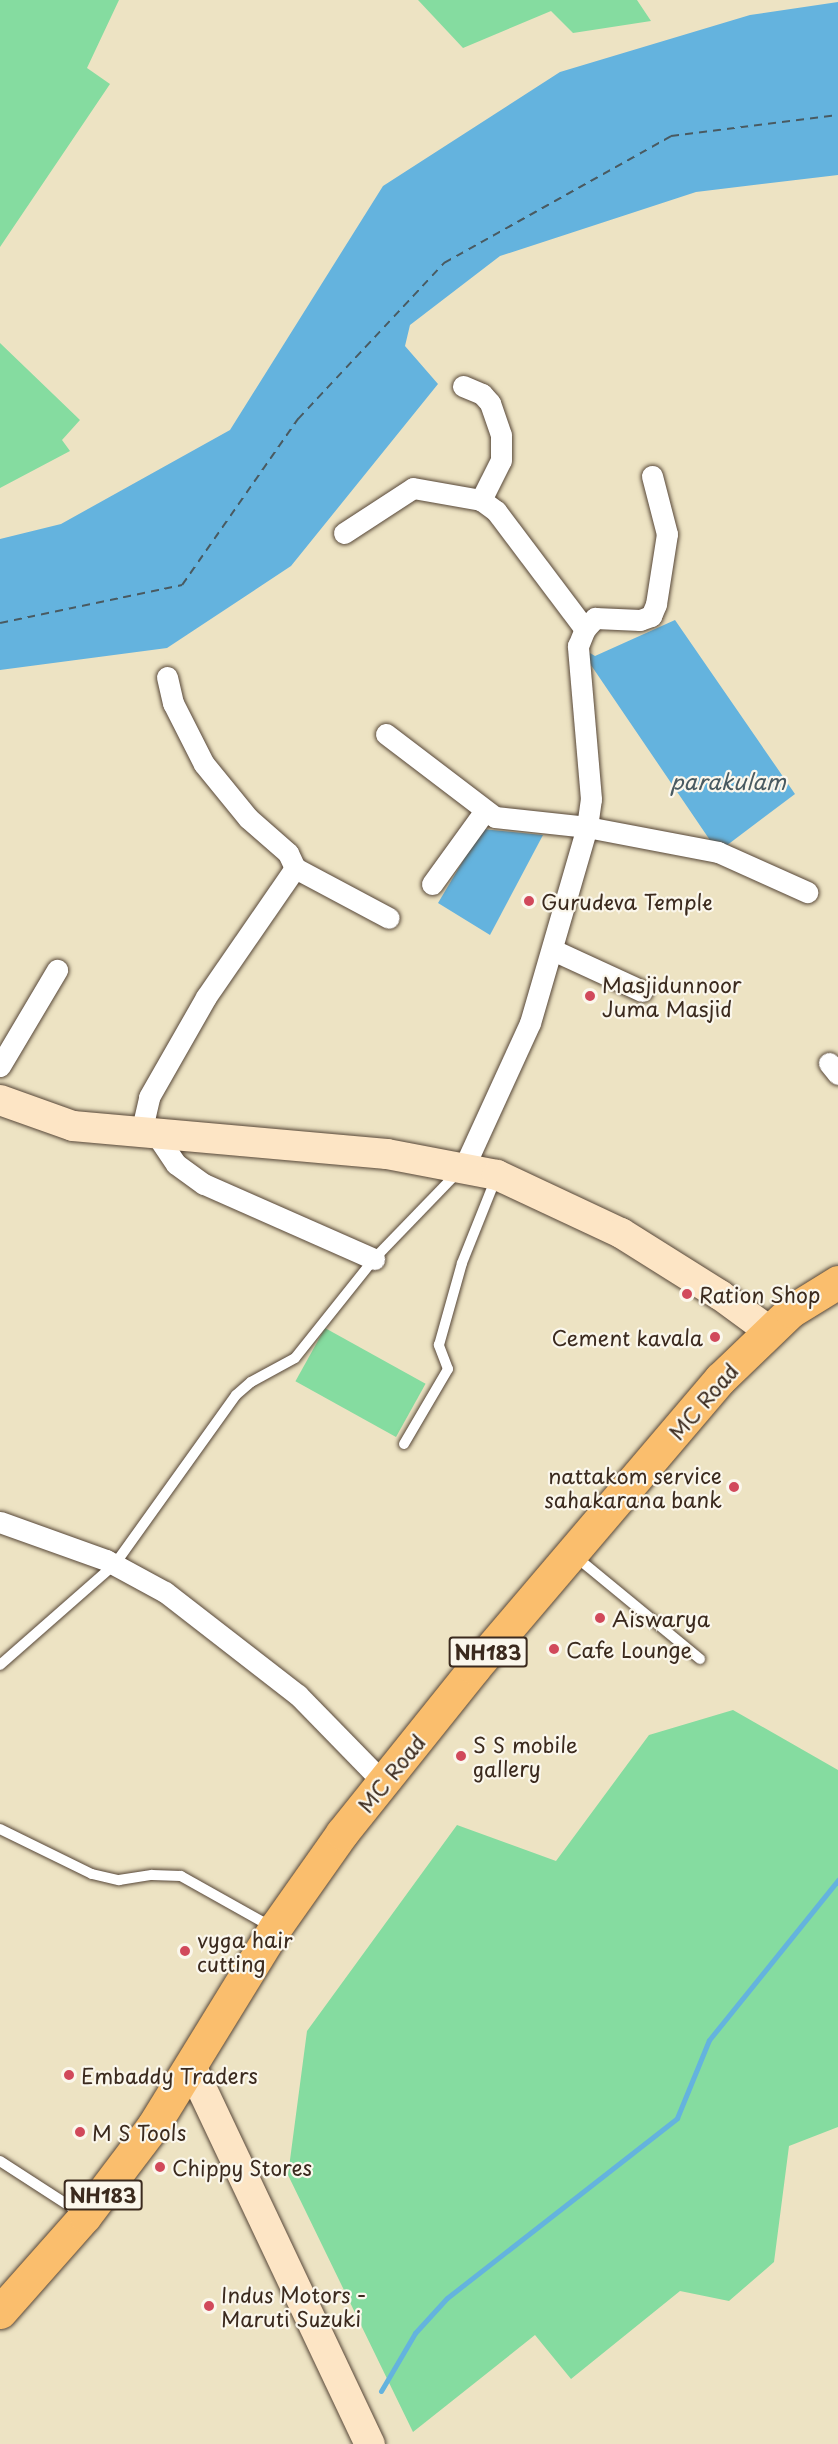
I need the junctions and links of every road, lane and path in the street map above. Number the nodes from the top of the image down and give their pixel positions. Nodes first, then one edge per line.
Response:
1 (463, 386) dead end
2 (652, 476) dead end
3 (481, 500) junction
4 (344, 532) dead end
5 (585, 629) junction
6 (167, 677) dead end
7 (386, 734) dead end
8 (484, 812) junction
9 (587, 827) junction
10 (295, 868) junction
11 (432, 884) dead end
12 (807, 892) dead end
13 (389, 918) dead end
14 (553, 950) junction
15 (57, 970) dead end
16 (642, 991) dead end
17 (0, 1066) edge
18 (0, 1100) edge
19 (149, 1135) junction
20 (464, 1167) junction
21 (497, 1175) junction
22 (374, 1258) junction
23 (838, 1282) edge
24 (768, 1330) junction
25 (404, 1444) dead end
26 (0, 1522) edge
27 (572, 1554) junction
28 (116, 1564) junction
29 (700, 1659) dead end
30 (0, 1665) edge
31 (383, 1782) junction
32 (0, 1829) edge
33 (275, 1928) junction
34 (192, 2068) junction
35 (0, 2161) edge
36 (85, 2216) junction
37 (0, 2312) edge
38 (370, 2444) edge

1 - 3 street
2 - 5 street
3 - 4 street
3 - 5 street
5 - 9 street
6 - 10 street
7 - 8 street
8 - 9 street
8 - 11 street
9 - 12 street
9 - 14 street
10 - 13 street
10 - 19 street
14 - 16 street
14 - 20 street
15 - 17 street
18 - 19 main road
19 - 20 main road
19 - 22 street
20 - 21 main road
20 - 22 lane
21 - 24 main road
21 - 25 lane
22 - 28 lane
23 - 24 highway, MC Road / NH183
24 - 27 highway, MC Road / NH183
26 - 28 street
27 - 29 lane
27 - 31 highway, MC Road / NH183
28 - 30 lane
28 - 31 street
31 - 33 highway, MC Road / NH183
32 - 33 lane
33 - 34 highway, MC Road / NH183
34 - 36 highway, MC Road / NH183
34 - 38 main road
35 - 36 lane
36 - 37 highway, MC Road / NH183

